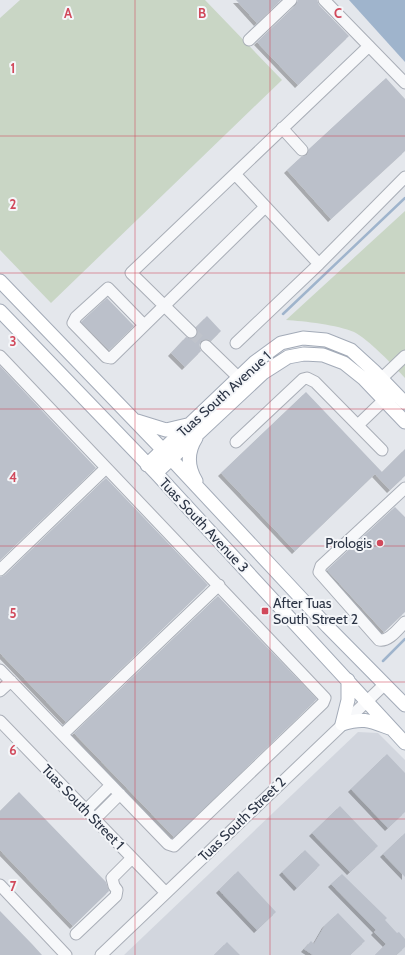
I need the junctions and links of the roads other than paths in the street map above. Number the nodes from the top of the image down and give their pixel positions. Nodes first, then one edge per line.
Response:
1 (291, 0) edge
2 (324, 0) edge
3 (249, 40) dead end
4 (369, 46) junction
5 (405, 83) edge
6 (282, 128) junction
7 (302, 150) dead end
8 (235, 174) junction
9 (405, 177) edge
10 (265, 206) junction
11 (319, 264) junction
12 (0, 281) edge
13 (164, 305) junction
14 (0, 311) edge
15 (144, 325) junction
16 (191, 332) tunnel mouth
17 (236, 343) dead end
18 (206, 346) tunnel mouth
19 (0, 356) edge
20 (405, 356) edge
21 (239, 378) junction
22 (382, 378) junction
23 (384, 400) junction
24 (405, 403) edge
25 (132, 419) junction
26 (405, 422) edge
27 (189, 424) junction
28 (358, 425) junction
29 (203, 428) junction
30 (236, 442) dead end
31 (382, 450) dead end
32 (167, 454) junction
33 (106, 468) junction
34 (151, 469) junction
35 (405, 488) edge
36 (200, 490) junction
37 (0, 570) edge
38 (219, 585) junction
39 (405, 622) edge
40 (1, 672) edge
41 (348, 680) junction
42 (11, 681) junction
43 (385, 684) junction
44 (0, 691) edge
45 (367, 701) junction
46 (405, 705) edge
47 (0, 721) edge
48 (342, 724) junction
49 (393, 729) junction
50 (63, 734) junction
51 (405, 743) edge
52 (111, 785) junction
53 (120, 794) junction
54 (86, 810) junction
55 (95, 819) junction
56 (132, 858) junction
57 (0, 885) edge
58 (166, 893) junction
59 (76, 934) dead end
60 (66, 955) edge
61 (101, 955) edge

1 - 3 street
2 - 4 street
4 - 5 street
4 - 6 street
6 - 7 street
6 - 8 street
8 - 10 street
8 - 13 street
9 - 11 street
10 - 11 street
10 - 13 street
11 - 17 street
12 - 25 main road, Tuas South Avenue 3
13 - 15 street
13 - 16 street
14 - 34 main road, Tuas South Avenue 3
15 - 15 street
18 - 21 street
19 - 33 street
20 - 22 street
21 - 22 main road, Tuas South Avenue 1
21 - 27 main road, Tuas South Avenue 1
22 - 24 main road, Tuas South Avenue 1
23 - 26 main road, Tuas South Avenue 1
23 - 28 street
23 - 29 main road, Tuas South Avenue 1
25 - 27 main road
25 - 32 main road, Tuas South Avenue 3
27 - 32 main road, Tuas South Avenue 1
28 - 30 street
28 - 31 street
29 - 32 main road, Tuas South Avenue 1
29 - 36 main road
32 - 34 main road, Tuas South Avenue 1
32 - 36 main road, Tuas South Avenue 3
33 - 37 street
33 - 38 street
34 - 41 main road, Tuas South Avenue 3
35 - 39 street
36 - 43 main road, Tuas South Avenue 3
38 - 50 street
38 - 53 street
40 - 42 street
41 - 45 main road, Tuas South Avenue 3
41 - 48 main road
42 - 44 street
42 - 50 street
43 - 45 street, Tuas South Street 2
43 - 46 main road, Tuas South Avenue 3
45 - 48 street, Tuas South Street 2
45 - 49 main road, Tuas South Avenue 3
47 - 54 street, Tuas South Street 1
48 - 49 main road
48 - 58 street, Tuas South Street 2
49 - 51 main road, Tuas South Avenue 3
50 - 52 street
52 - 53 street
52 - 54 street
53 - 55 street
54 - 55 street, Tuas South Street 1
55 - 56 street, Tuas South Street 1
56 - 58 street, Tuas South Street 1
56 - 59 street
57 - 60 street
58 - 61 street, Tuas South Street 2

